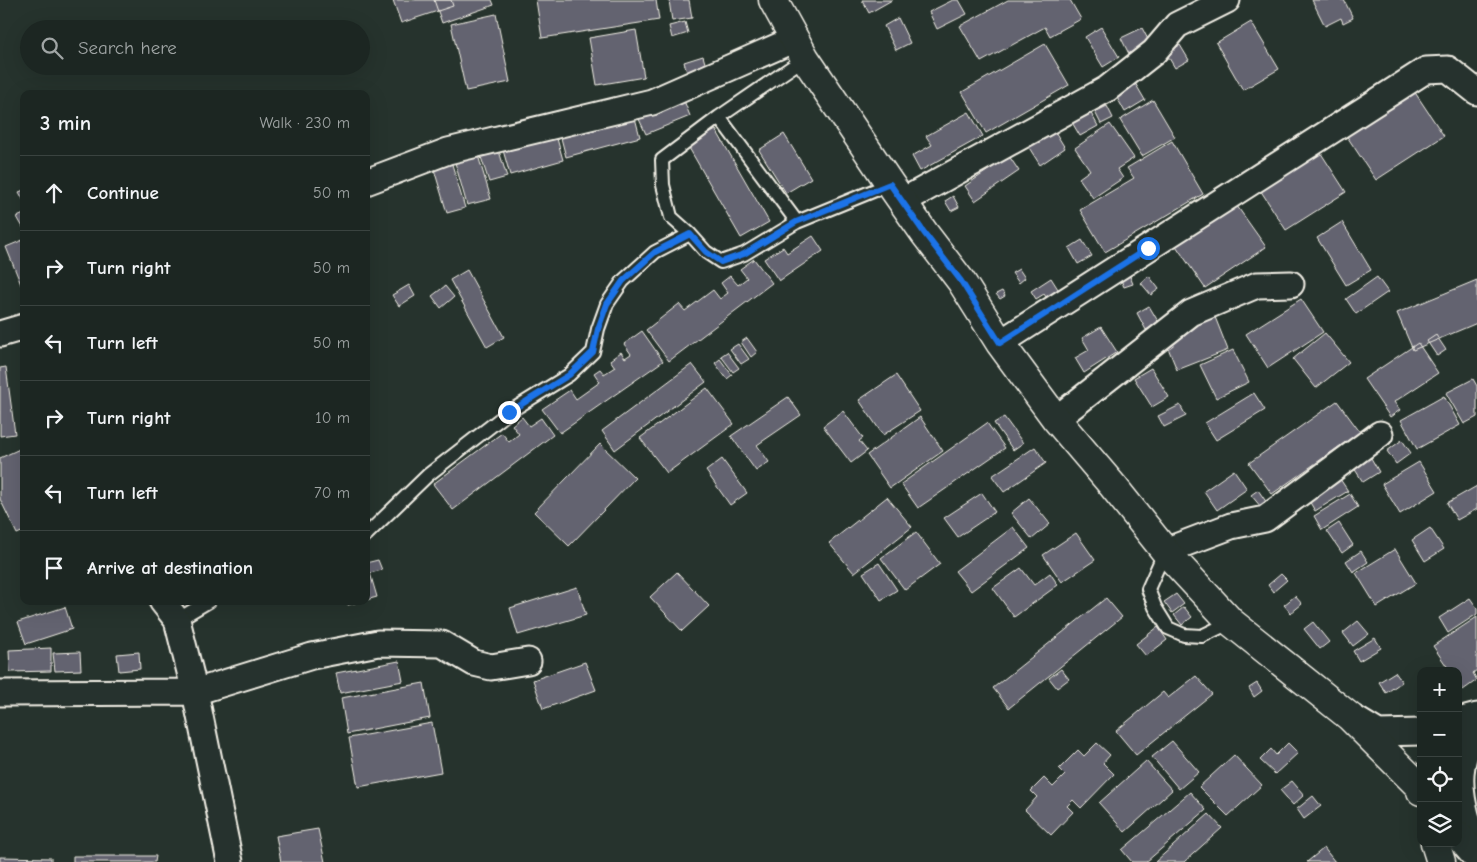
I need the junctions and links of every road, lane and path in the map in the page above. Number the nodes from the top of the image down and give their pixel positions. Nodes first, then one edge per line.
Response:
1 (772, 0) edge
2 (1227, 0) edge
3 (800, 48) junction
4 (1477, 92) edge
5 (720, 116) junction
6 (370, 180) edge
7 (896, 193) junction
8 (796, 222) junction
9 (690, 234) junction
10 (1291, 284) dead end
11 (20, 328) edge
12 (0, 334) edge
13 (1000, 343) junction
14 (1056, 419) junction
15 (1380, 434) dead end
16 (370, 531) edge
17 (1165, 551) junction
18 (191, 605) edge
19 (169, 610) edge
20 (1231, 622) junction
21 (528, 661) dead end
22 (0, 692) edge
23 (195, 692) junction
24 (1477, 716) edge
25 (1350, 717) junction
26 (1462, 720) edge
27 (1417, 732) edge
28 (1477, 734) edge
29 (1417, 786) edge
30 (1462, 840) edge
31 (1436, 847) edge
32 (1477, 849) edge
33 (1477, 857) edge
34 (230, 862) edge
35 (1441, 862) edge

1 - 3 main road
2 - 7 street
3 - 5 lane
3 - 6 street
3 - 7 main road
4 - 13 street
5 - 8 lane
5 - 9 lane
7 - 8 lane
7 - 13 main road
8 - 9 lane
9 - 16 lane
10 - 14 street
11 - 12 street
13 - 14 main road
14 - 17 main road
15 - 17 street
17 - 20 main road
17 - 20 lane
18 - 19 lane
19 - 23 street
20 - 25 main road
21 - 23 street
22 - 23 street
23 - 34 street
24 - 26 street
25 - 27 street
25 - 29 main road
28 - 32 street
30 - 33 main road
31 - 35 main road

